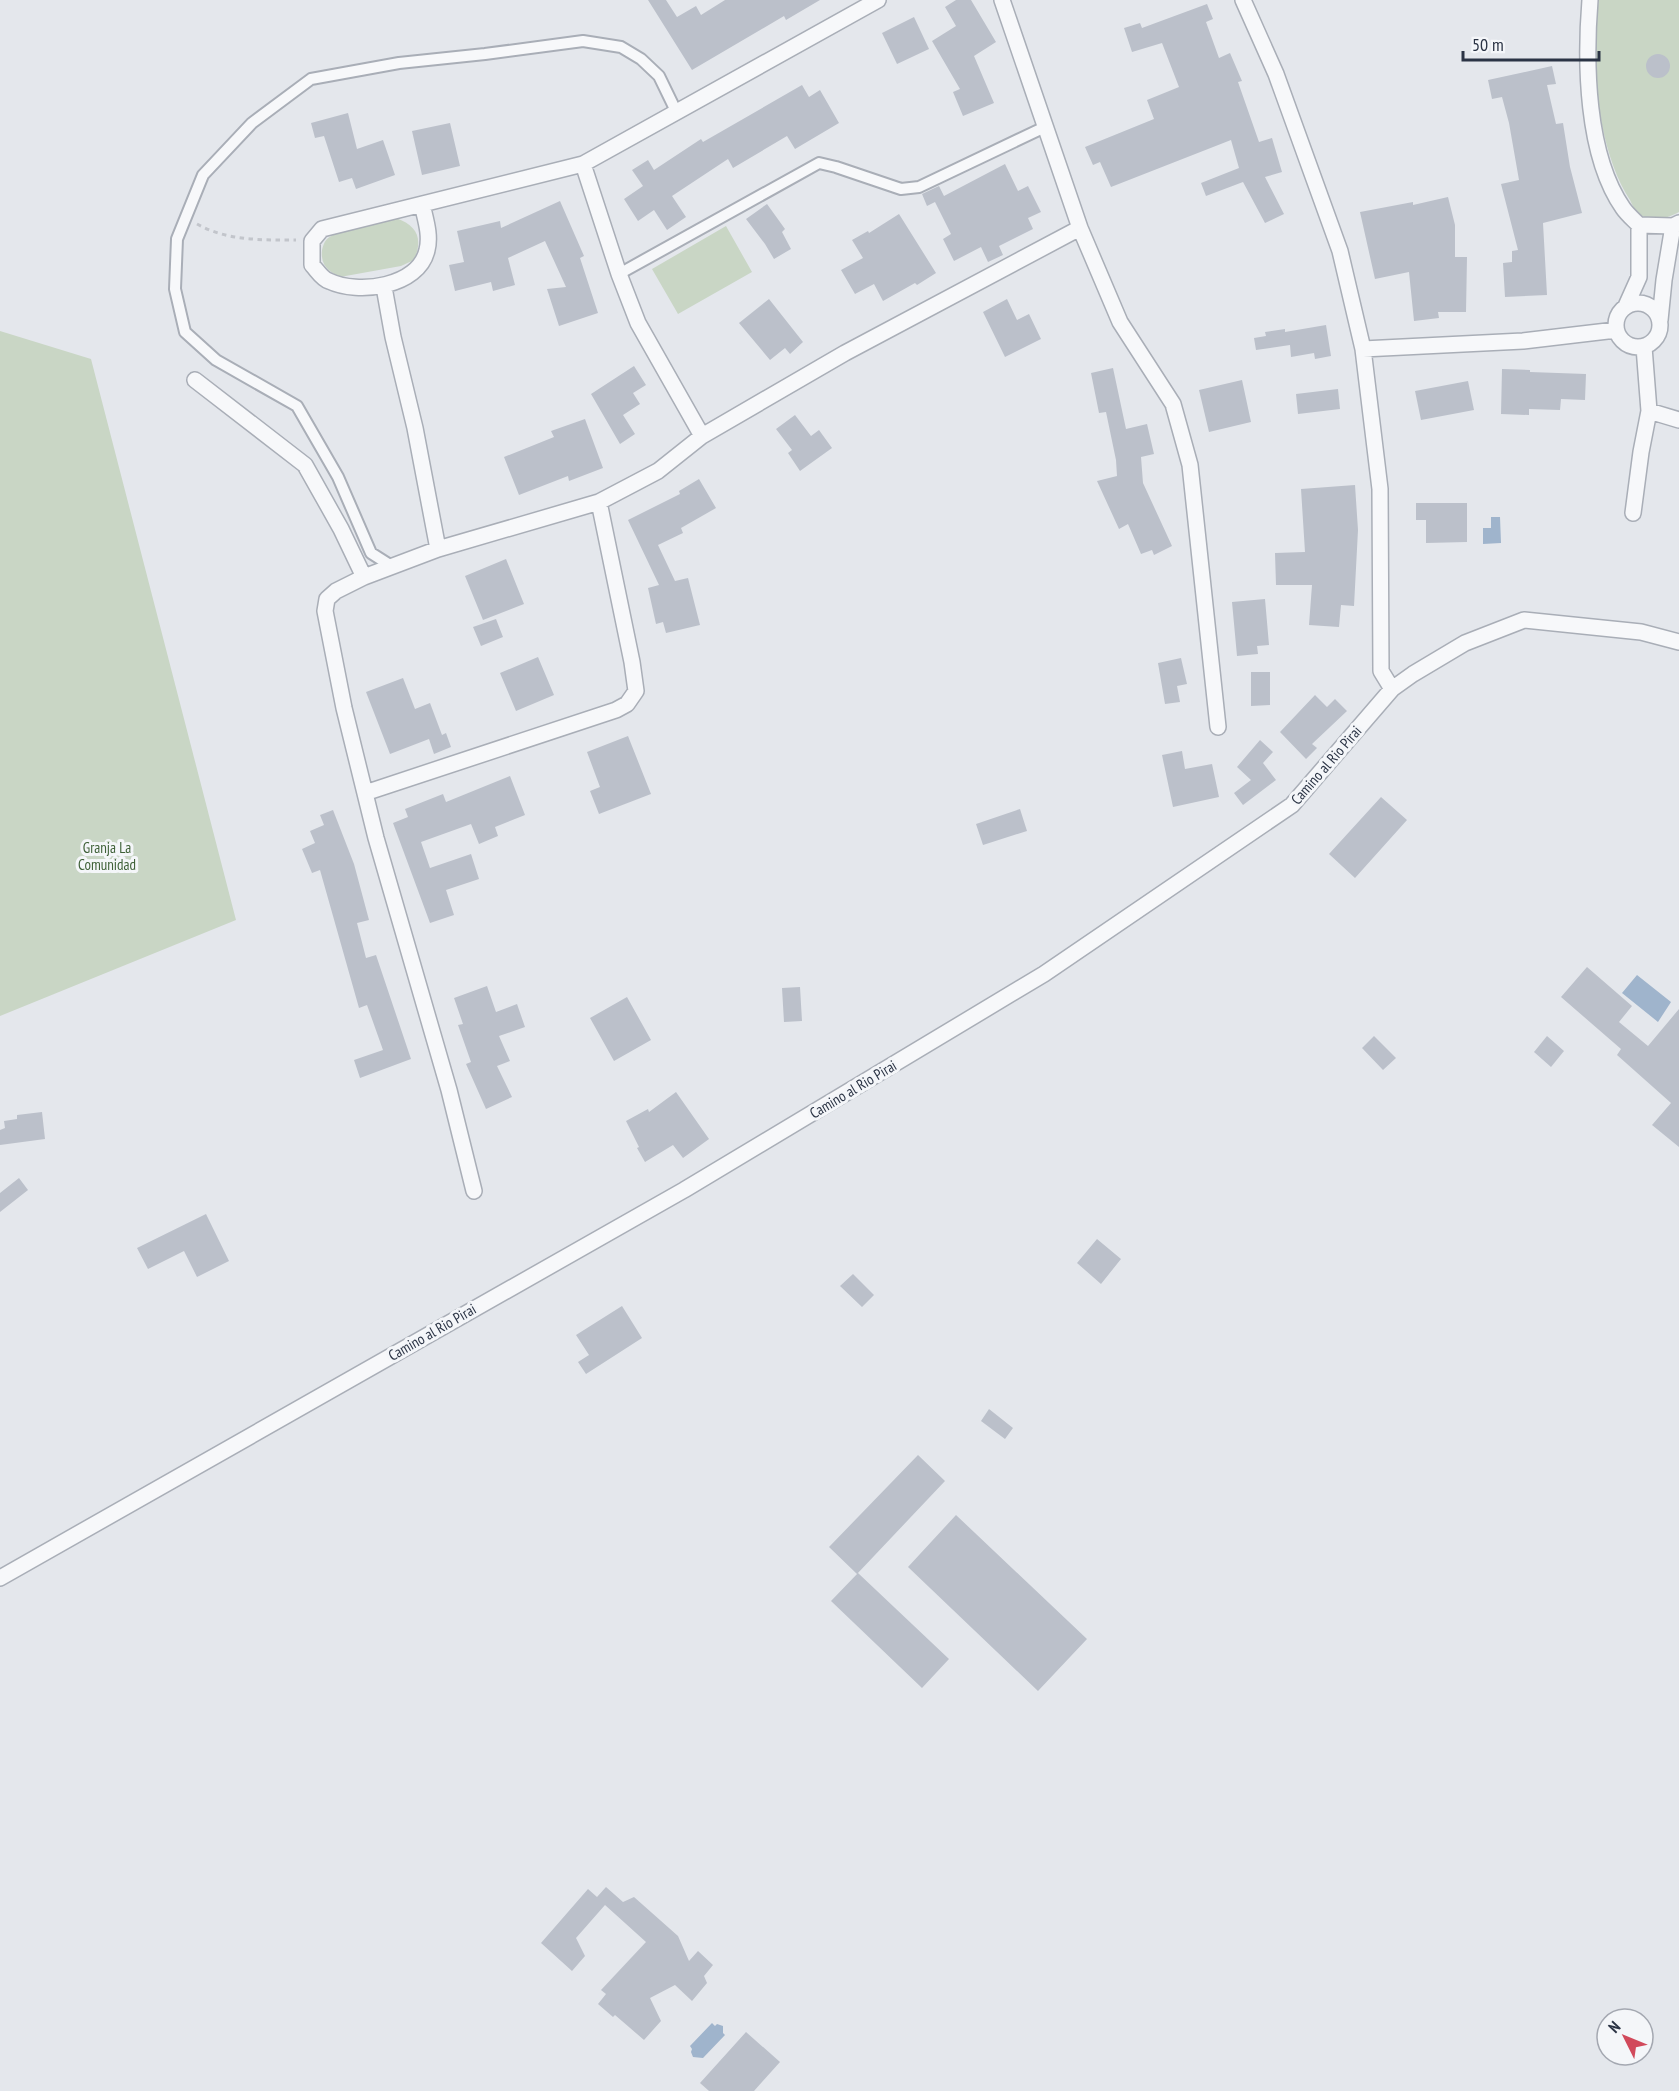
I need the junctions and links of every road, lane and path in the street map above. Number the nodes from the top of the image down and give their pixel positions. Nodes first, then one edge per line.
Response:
1 (879, 0) edge
2 (1002, 0) edge
3 (1243, 0) edge
4 (1590, 0) edge
5 (676, 111) junction
6 (1045, 127) junction
7 (583, 164) junction
8 (422, 204) junction
9 (185, 218) junction
10 (1676, 224) edge
11 (1639, 225) junction
12 (1080, 228) junction
13 (312, 241) junction
14 (619, 274) junction
15 (384, 287) junction
16 (1626, 306) junction
17 (1660, 320) junction
18 (1616, 330) junction
19 (1644, 347) junction
20 (1363, 349) junction
21 (195, 380) dead end
22 (1649, 411) junction
23 (1679, 420) edge
24 (702, 436) junction
25 (599, 502) junction
26 (1633, 513) dead end
27 (438, 549) junction
28 (393, 567) junction
29 (364, 577) junction
30 (1679, 642) edge
31 (1392, 689) junction
32 (1218, 727) dead end
33 (365, 793) junction
34 (474, 1191) dead end
35 (0, 1578) edge

1 - 5 street
2 - 6 street
3 - 20 street
4 - 11 street
5 - 7 street
5 - 9 street
6 - 12 street
6 - 14 street
7 - 8 street
7 - 14 street
8 - 13 street
8 - 15 street
9 - 13 path
9 - 28 street
10 - 11 street
10 - 17 street
11 - 16 street
12 - 24 street
12 - 32 street
13 - 15 street
14 - 24 street
15 - 27 street
16 - 17 street
16 - 18 street
17 - 19 street
18 - 19 street
18 - 20 street
19 - 22 street
20 - 31 street
21 - 29 street
22 - 23 street
22 - 26 street
24 - 25 street
25 - 27 street
25 - 33 street
27 - 28 street
28 - 29 street
29 - 33 street
30 - 31 street, Camino al Rio Pirai
31 - 35 street, Camino al Rio Pirai
33 - 34 street

